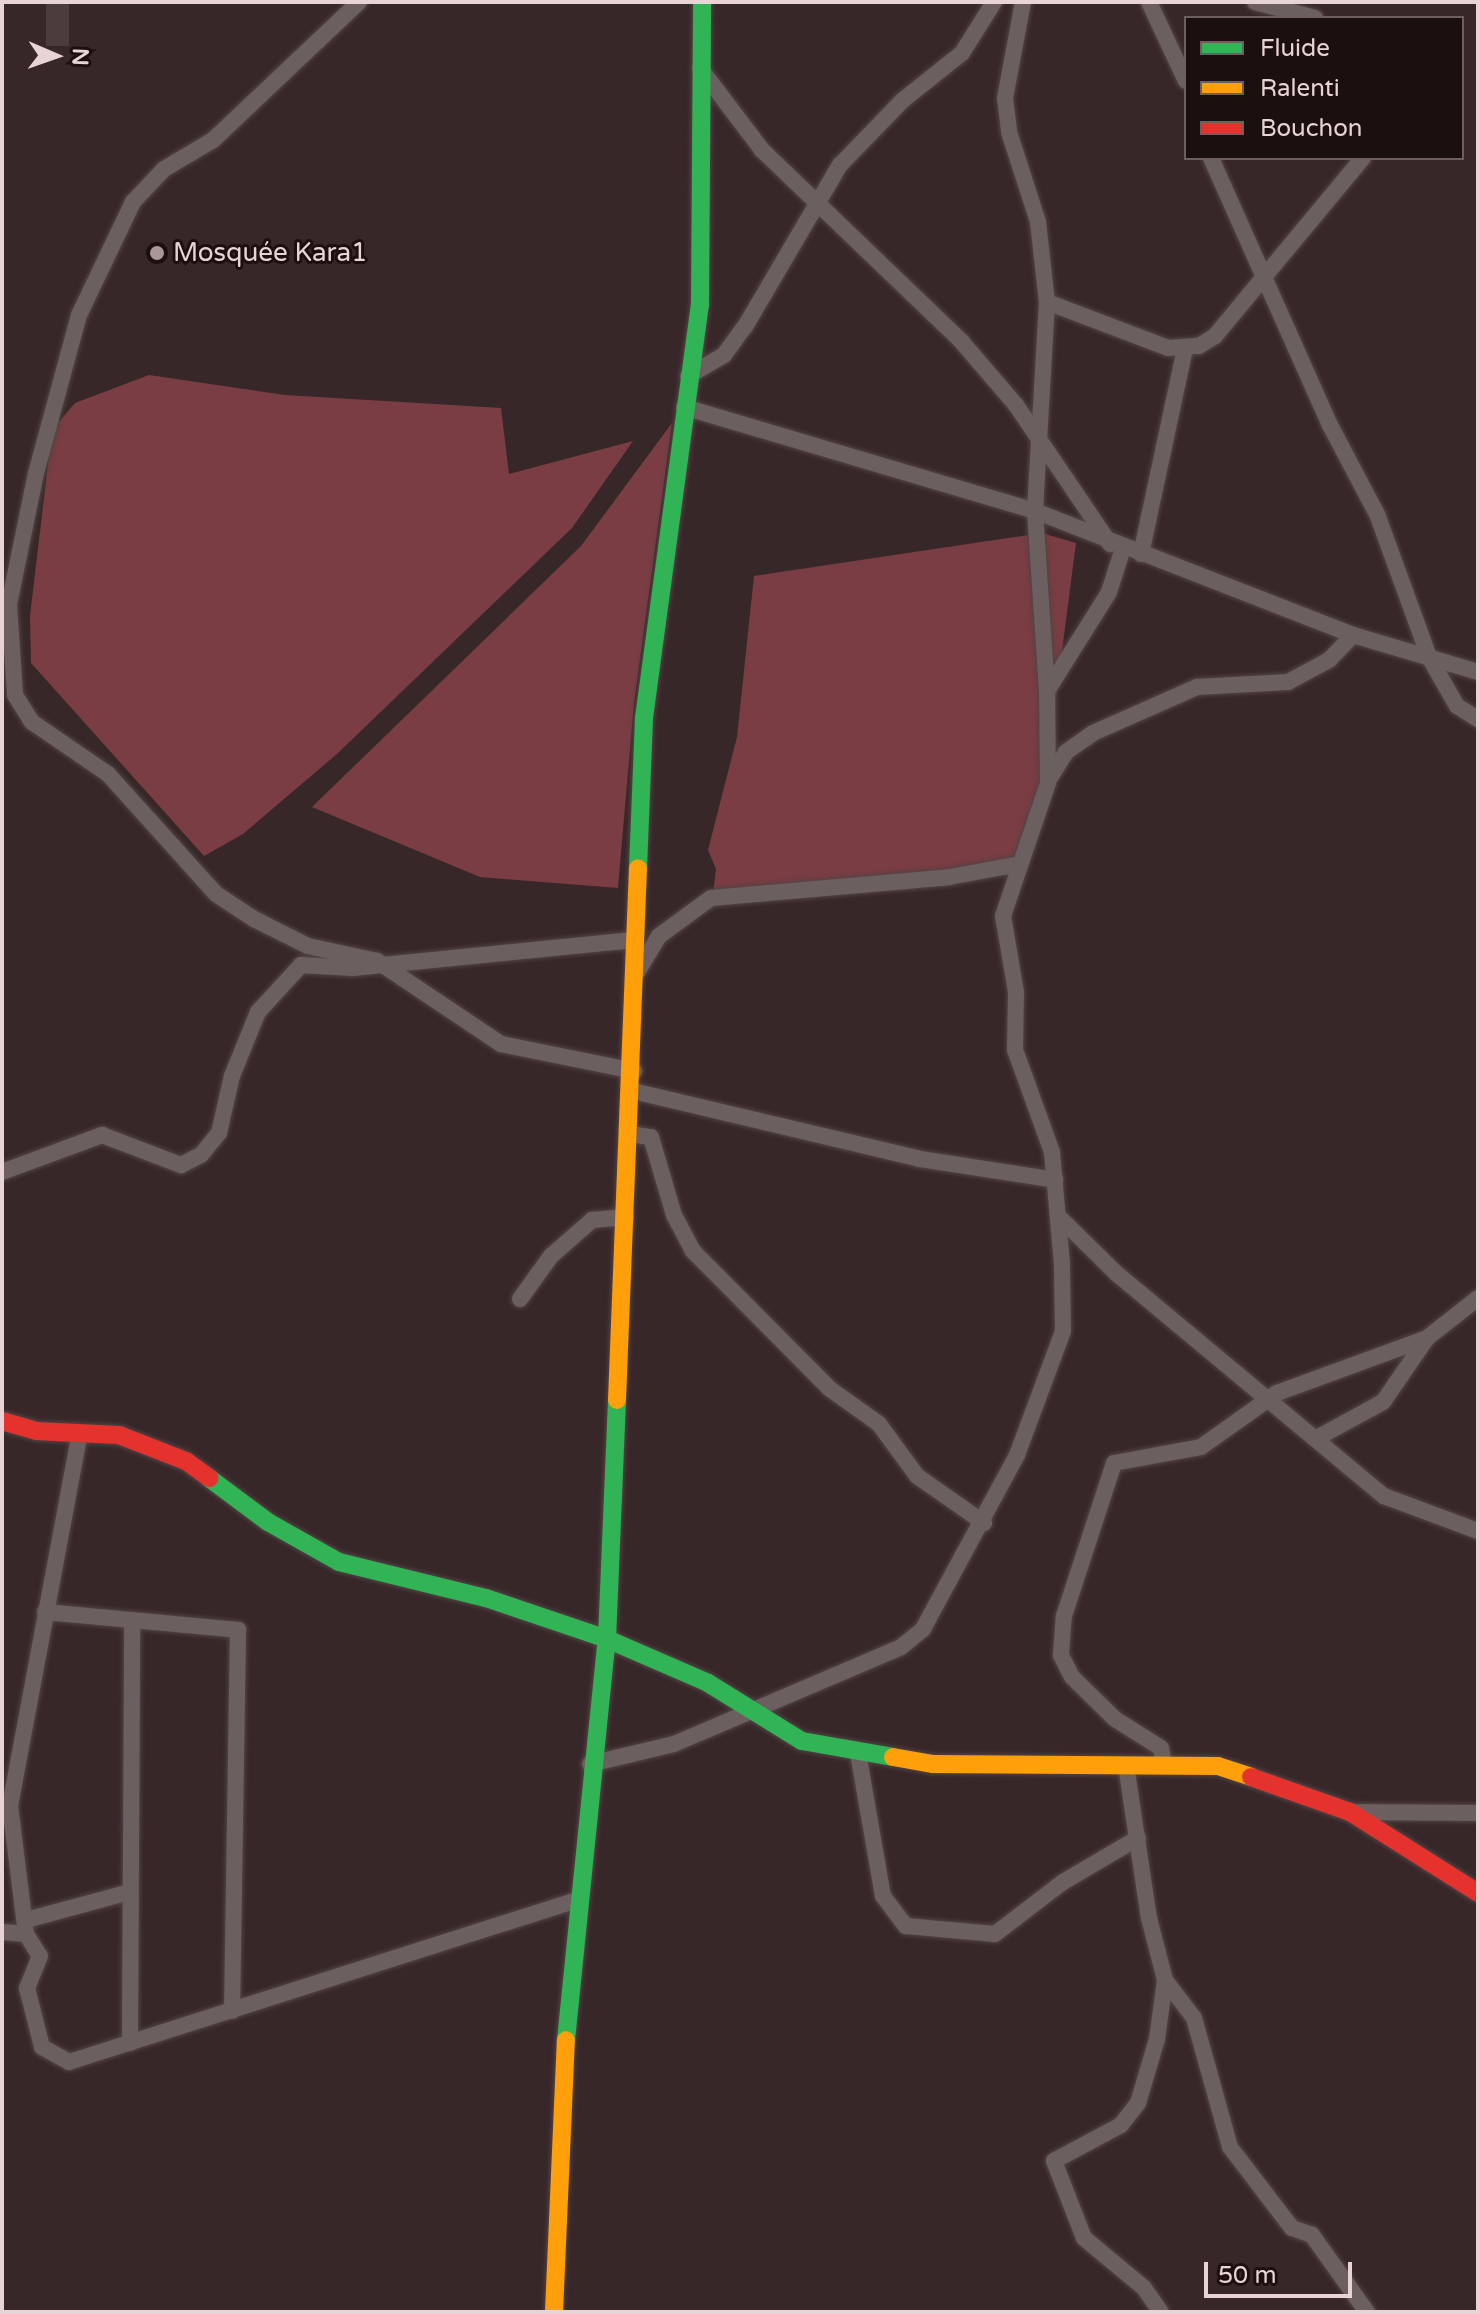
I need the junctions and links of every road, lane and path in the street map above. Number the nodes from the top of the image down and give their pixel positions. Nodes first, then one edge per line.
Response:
1 (359, 2) edge
2 (702, 2) edge
3 (994, 2) edge
4 (1023, 2) edge
5 (1149, 2) edge
6 (1255, 2) edge
7 (1308, 16) edge
8 (699, 67) junction
9 (1184, 77) edge
10 (1212, 160) edge
11 (1361, 160) edge
12 (816, 202) junction
13 (1267, 277) junction
14 (1047, 302) junction
15 (1185, 349) junction
16 (688, 376) junction
17 (684, 407) junction
18 (1037, 436) junction
19 (1035, 511) junction
20 (20, 543) junction
21 (1117, 546) junction
22 (1141, 554) junction
23 (2, 557) edge
24 (1353, 635) junction
25 (1429, 657) junction
26 (1478, 672) edge
27 (1047, 691) junction
28 (1478, 719) edge
29 (1048, 783) junction
30 (1020, 864) junction
31 (636, 940) junction
32 (377, 961) junction
33 (636, 974) junction
34 (634, 1071) junction
35 (633, 1091) junction
36 (629, 1134) junction
37 (2, 1172) edge
38 (1055, 1180) junction
39 (1058, 1216) junction
40 (626, 1217) junction
41 (1478, 1298) edge
42 (520, 1299) dead end
43 (1427, 1338) junction
44 (1265, 1400) junction
45 (2, 1421) edge
46 (80, 1433) junction
47 (1315, 1439) junction
48 (984, 1523) junction
49 (1478, 1531) edge
50 (45, 1612) junction
51 (132, 1620) junction
52 (607, 1639) junction
53 (759, 1710) junction
54 (858, 1753) junction
55 (590, 1764) junction
56 (1164, 1764) junction
57 (1126, 1765) junction
58 (1350, 1812) junction
59 (1478, 1813) edge
60 (1138, 1838) junction
61 (130, 1892) junction
62 (1478, 1893) edge
63 (577, 1900) junction
64 (26, 1927) junction
65 (2, 1932) edge
66 (1165, 1980) junction
67 (232, 2011) junction
68 (130, 2043) junction
69 (554, 2312) edge
70 (1161, 2312) edge
71 (1367, 2312) edge

1 - 20 street
2 - 8 street
3 - 12 street
4 - 14 street
5 - 9 street
6 - 7 street
8 - 12 street
8 - 16 street
10 - 13 street
11 - 13 street
12 - 16 street
12 - 18 street
13 - 15 street
13 - 25 street
14 - 15 street
14 - 18 street
15 - 22 street
16 - 17 street
17 - 19 street
17 - 31 street
18 - 19 street
18 - 21 street
19 - 21 street
19 - 27 street
20 - 23 street
20 - 32 street
21 - 22 street
21 - 27 street
22 - 24 street
24 - 25 street
24 - 29 street
25 - 26 street
25 - 28 street
27 - 29 street
29 - 30 street
30 - 33 street
30 - 38 street
31 - 32 street
31 - 33 street
32 - 34 street
32 - 37 street
33 - 34 street
34 - 35 street
35 - 36 street
35 - 38 street
36 - 40 street
36 - 48 street
38 - 39 street
39 - 44 street
39 - 48 street
40 - 42 street
40 - 52 street
41 - 43 street
43 - 44 street
43 - 47 street
44 - 47 street
44 - 56 street
45 - 46 street
46 - 50 street
46 - 52 street
47 - 49 street
48 - 53 street
50 - 51 street
50 - 64 street
51 - 61 street
51 - 67 street
52 - 53 street
52 - 55 street
53 - 54 street
53 - 55 street
54 - 57 street
54 - 60 street
55 - 63 street
56 - 57 street
56 - 58 street
57 - 60 street
58 - 59 street
58 - 62 street
60 - 66 street
61 - 64 street
61 - 68 street
63 - 67 street
63 - 69 street
64 - 65 street
64 - 68 street
66 - 70 street
66 - 71 street
67 - 68 street

